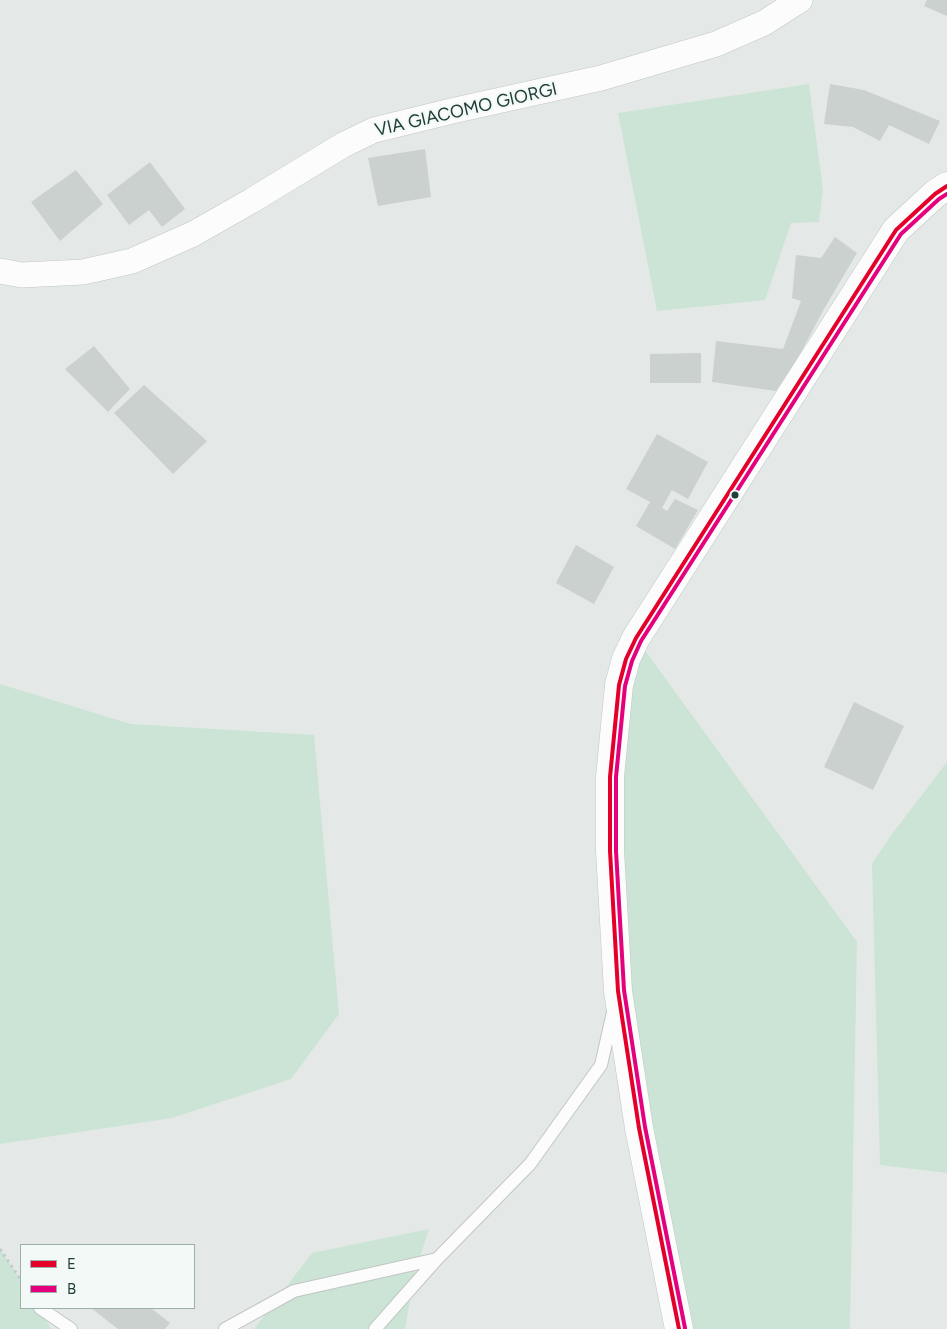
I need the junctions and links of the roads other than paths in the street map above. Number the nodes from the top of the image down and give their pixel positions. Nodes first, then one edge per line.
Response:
1 (800, 0) edge
2 (947, 186) edge
3 (0, 271) edge
4 (618, 991) junction
5 (437, 1259) junction
6 (41, 1309) edge
7 (71, 1329) edge
8 (226, 1329) edge
9 (375, 1329) edge
10 (679, 1329) edge

1 - 3 street, VIA GIACOMO GIORGI
2 - 4 street
4 - 5 lane
4 - 10 street
5 - 8 lane
5 - 9 lane
6 - 7 lane

